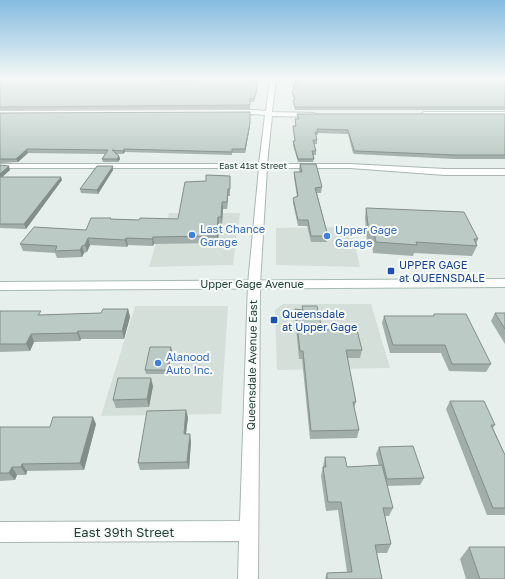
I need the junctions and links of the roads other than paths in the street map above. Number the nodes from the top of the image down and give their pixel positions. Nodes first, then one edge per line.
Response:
1 (271, 106) edge
2 (0, 113) edge
3 (270, 114) junction
4 (415, 114) edge
5 (505, 114) edge
6 (320, 115) edge
7 (0, 166) edge
8 (264, 166) junction
9 (505, 172) edge
10 (505, 283) edge
11 (254, 284) junction
12 (0, 286) edge
13 (248, 531) junction
14 (0, 532) edge
15 (248, 579) edge

1 - 3 street, Queensdale Avenue East
2 - 3 street
3 - 6 street
3 - 8 street, Queensdale Avenue East
4 - 5 street
7 - 8 street, East 41st Street
8 - 9 street, East 41st Street
8 - 11 street, Queensdale Avenue East
10 - 11 street, Upper Gage Avenue
11 - 12 street, Upper Gage Avenue
11 - 13 street, Queensdale Avenue East
13 - 14 street, East 39th Street
13 - 15 street, Queensdale Avenue East

